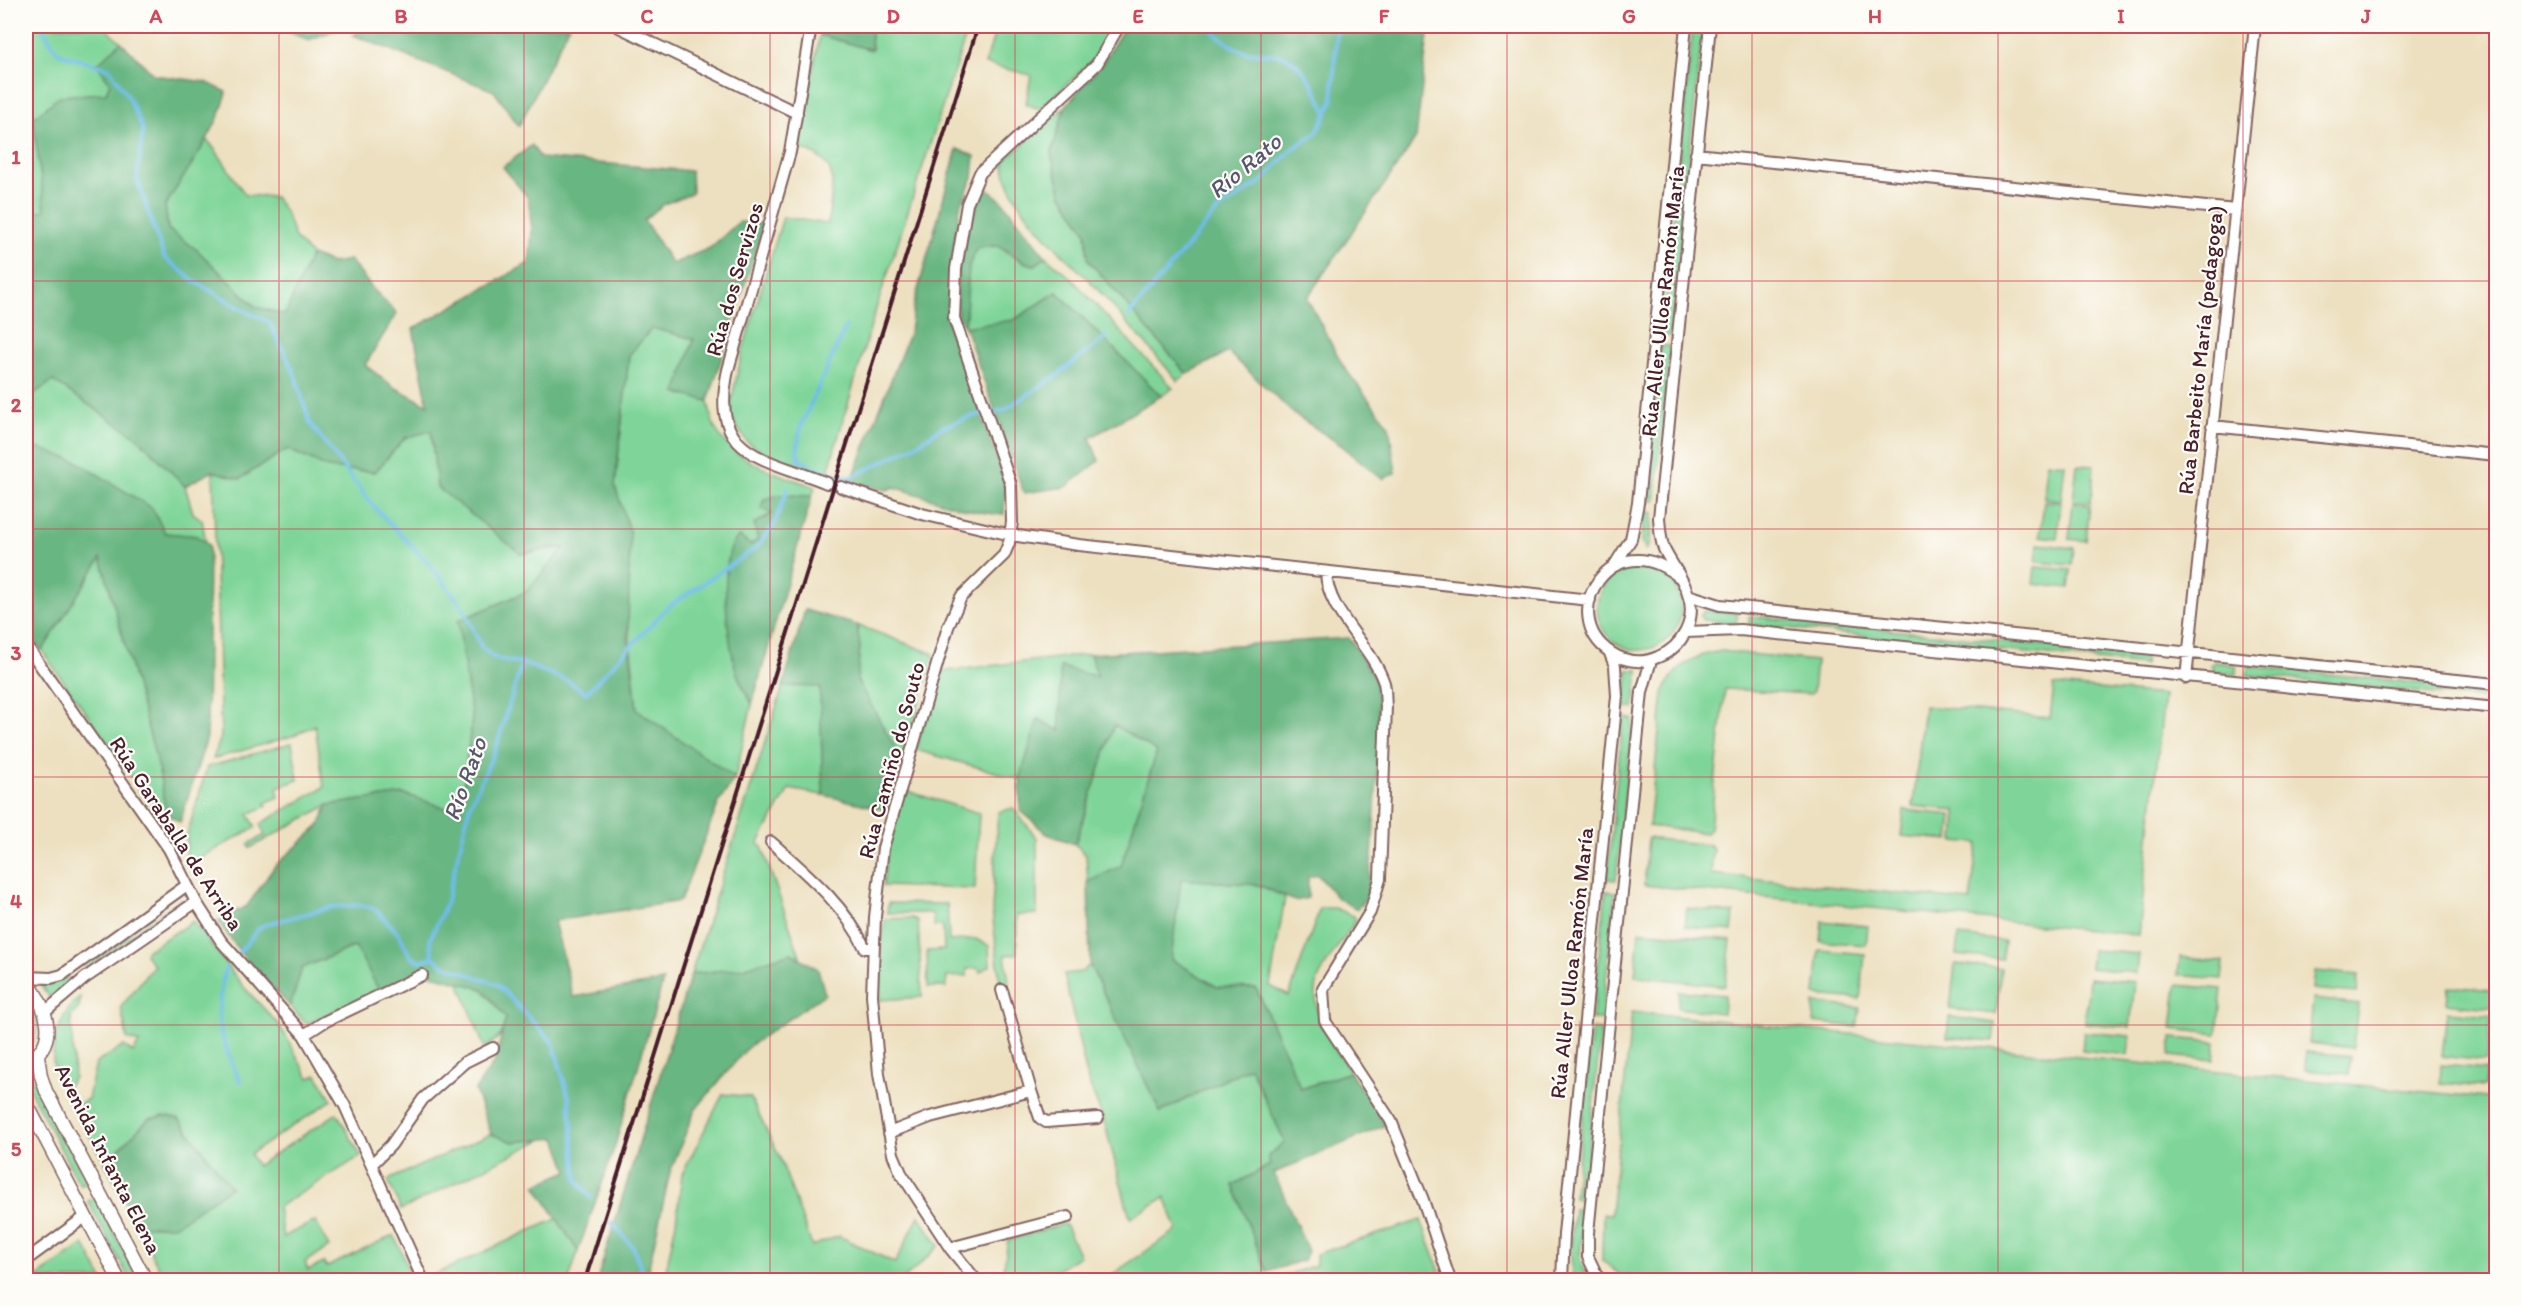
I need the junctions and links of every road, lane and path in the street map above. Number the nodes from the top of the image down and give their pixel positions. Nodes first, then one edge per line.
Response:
1 (617, 26) edge
2 (811, 26) edge
3 (1119, 26) edge
4 (1686, 26) edge
5 (1710, 26) edge
6 (2254, 26) edge
7 (797, 113) junction
8 (1696, 154) junction
9 (2235, 210) junction
10 (2212, 426) junction
11 (2496, 455) edge
12 (827, 483) dead end
13 (841, 487) dead end
14 (1011, 535) junction
15 (1614, 566) junction
16 (1326, 572) junction
17 (1679, 577) junction
18 (1688, 595) junction
19 (1590, 600) junction
20 (1686, 632) junction
21 (26, 645) edge
22 (1609, 651) junction
23 (2189, 651) junction
24 (1651, 660) junction
25 (2186, 678) junction
26 (2496, 684) edge
27 (2496, 708) edge
28 (771, 842) dead end
29 (187, 885) junction
30 (196, 902) junction
31 (873, 948) junction
32 (422, 975) dead end
33 (26, 979) edge
34 (1002, 990) dead end
35 (45, 1012) junction
36 (304, 1035) junction
37 (493, 1048) dead end
38 (38, 1056) junction
39 (26, 1064) edge
40 (1031, 1091) junction
41 (26, 1102) edge
42 (1098, 1118) dead end
43 (889, 1133) junction
44 (372, 1164) junction
45 (85, 1217) junction
46 (1068, 1217) dead end
47 (950, 1248) junction
48 (26, 1260) edge
49 (119, 1281) edge
50 (146, 1281) edge
51 (423, 1281) edge
52 (976, 1281) edge
53 (1450, 1281) edge
54 (1562, 1281) edge
55 (1599, 1281) edge

1 - 7 street
2 - 7 street, Rúa dos Servizos
3 - 14 street
4 - 15 street, Rúa Aller Ulloa Ramón María
5 - 8 street, Rúa Aller Ulloa Ramón María
6 - 9 street, Rúa Barbeito María (pedagoga)
7 - 12 street, Rúa dos Servizos
8 - 9 street
8 - 17 street, Rúa Aller Ulloa Ramón María
9 - 10 street, Rúa Barbeito María (pedagoga)
10 - 11 street
10 - 23 street, Rúa Barbeito María (pedagoga)
13 - 14 street
14 - 16 street
14 - 31 street, Rúa Camiño do Souto
15 - 17 street
15 - 19 street, Rúa Aller Ulloa Ramón María
16 - 19 street
16 - 53 street
17 - 18 street, Rúa Aller Ulloa Ramón María
18 - 20 street, Rúa Aller Ulloa Ramón María
18 - 23 street
19 - 22 street, Rúa Aller Ulloa Ramón María
20 - 24 street
20 - 25 street
21 - 29 street, Rúa Garaballa de Arriba
22 - 24 street
22 - 54 street, Rúa Aller Ulloa Ramón María
23 - 25 street, Rúa Barbeito María (pedagoga)
23 - 26 street
24 - 55 street, Rúa Aller Ulloa Ramón María
25 - 27 street
28 - 31 street
29 - 30 street, Rúa Garaballa de Arriba
29 - 33 street
30 - 35 street
30 - 36 street, Rúa Garaballa de Arriba
31 - 43 street, Rúa Camiño do Souto
32 - 36 street
33 - 35 street
34 - 40 street
35 - 38 street
36 - 44 street, Rúa Garaballa de Arriba
37 - 44 street
38 - 39 street
38 - 50 street, Avenida Infanta Elena
40 - 42 street
40 - 43 street
41 - 45 street, Avenida Infanta Elena
43 - 47 street, Rúa Camiño do Souto
44 - 51 street, Rúa Garaballa de Arriba
45 - 48 street
45 - 49 street, Avenida Infanta Elena
46 - 47 street
47 - 52 street, Rúa Camiño do Souto

